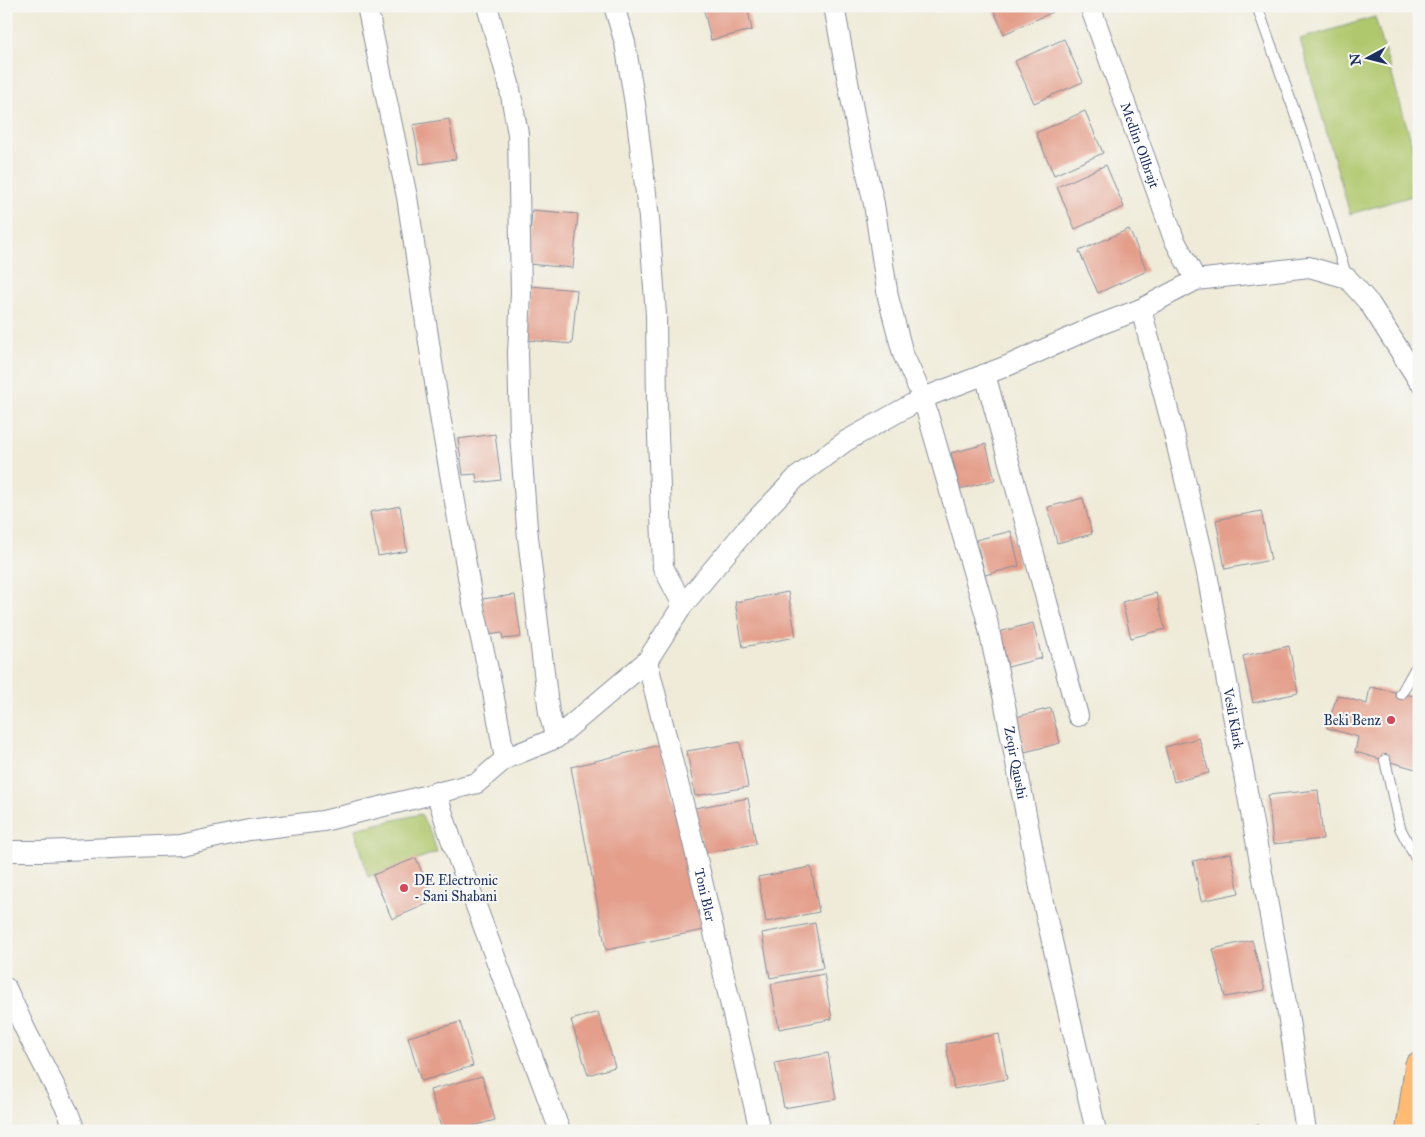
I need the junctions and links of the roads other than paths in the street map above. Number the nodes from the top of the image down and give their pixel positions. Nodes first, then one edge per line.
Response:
1 (367, 6) edge
2 (487, 6) edge
3 (614, 6) edge
4 (834, 6) edge
5 (1090, 6) edge
6 (1256, 6) edge
7 (1347, 278) junction
8 (1196, 280) junction
9 (1142, 309) junction
10 (984, 374) junction
11 (1419, 381) edge
12 (923, 398) junction
13 (684, 605) junction
14 (647, 661) junction
15 (1419, 662) edge
16 (1401, 694) dead end
17 (1078, 716) dead end
18 (556, 738) junction
19 (505, 759) junction
20 (1385, 760) dead end
21 (436, 792) junction
22 (6, 851) edge
23 (1419, 864) edge
24 (6, 988) edge
25 (1419, 1066) edge
26 (75, 1131) edge
27 (560, 1131) edge
28 (760, 1131) edge
29 (1096, 1131) edge
30 (1306, 1131) edge
31 (1410, 1131) edge

1 - 19 street
2 - 18 street
3 - 13 street
4 - 12 street, Zeqir Qaushi
5 - 8 street, Medlin Ollbrajt
6 - 7 lane
7 - 8 street
7 - 11 street
8 - 9 street
9 - 10 street
9 - 30 street, Vesli Klark
10 - 12 street
10 - 17 street
12 - 13 street
12 - 29 street, Zeqir Qaushi
13 - 14 street
14 - 18 street
14 - 28 street, Toni Bler
15 - 16 lane
18 - 19 street
19 - 21 street
20 - 23 lane
21 - 22 street
21 - 27 street
24 - 26 street
25 - 31 main road

